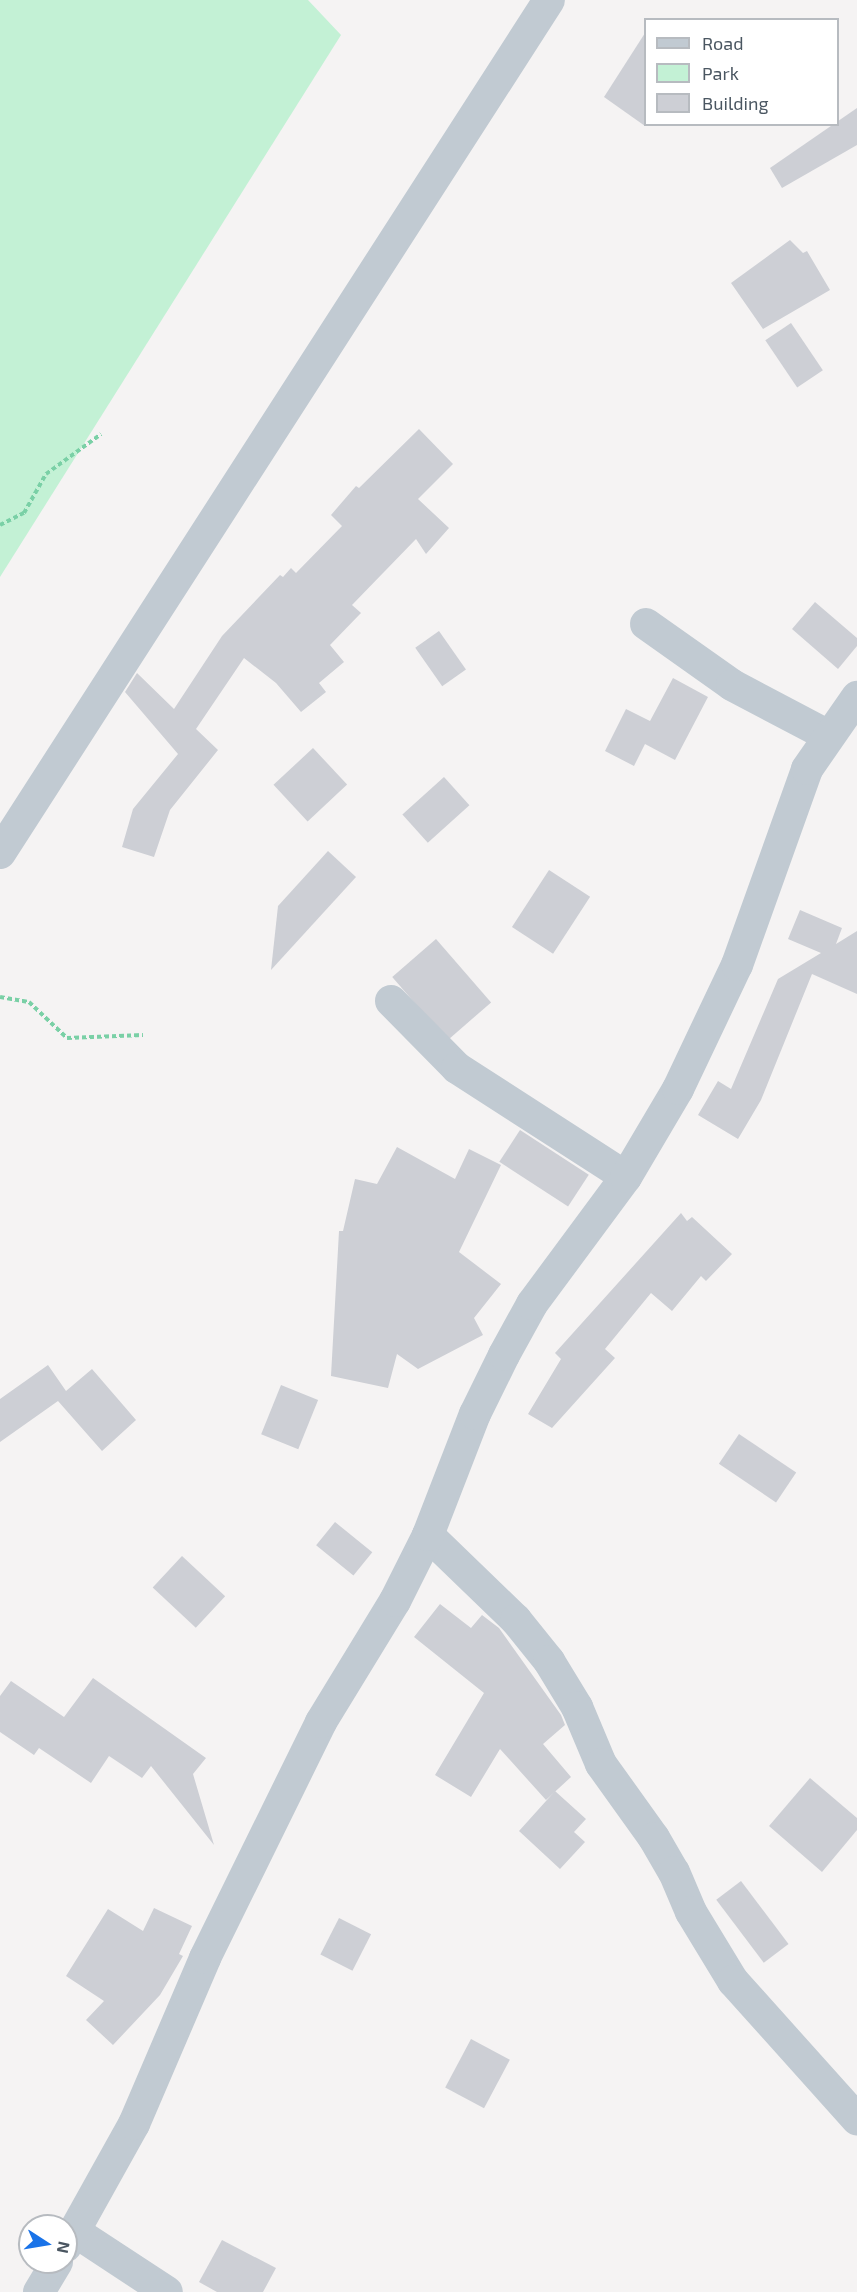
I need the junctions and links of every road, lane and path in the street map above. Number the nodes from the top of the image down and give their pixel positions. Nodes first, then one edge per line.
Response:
1 (549, 0) edge
2 (101, 434) dead end
3 (0, 525) edge
4 (646, 624) dead end
5 (857, 697) edge
6 (827, 735) junction
7 (0, 853) edge
8 (0, 997) edge
9 (391, 1001) dead end
10 (143, 1035) dead end
11 (626, 1177) junction
12 (428, 1535) junction
13 (857, 2119) edge
14 (78, 2225) edge
15 (78, 2243) edge
16 (50, 2274) edge
17 (39, 2292) edge
18 (167, 2292) edge

1 - 7 street
2 - 3 path
4 - 6 street
5 - 6 street
6 - 11 street
8 - 10 path
9 - 11 street
11 - 12 street
12 - 13 street
12 - 14 street
15 - 18 street
16 - 17 street

